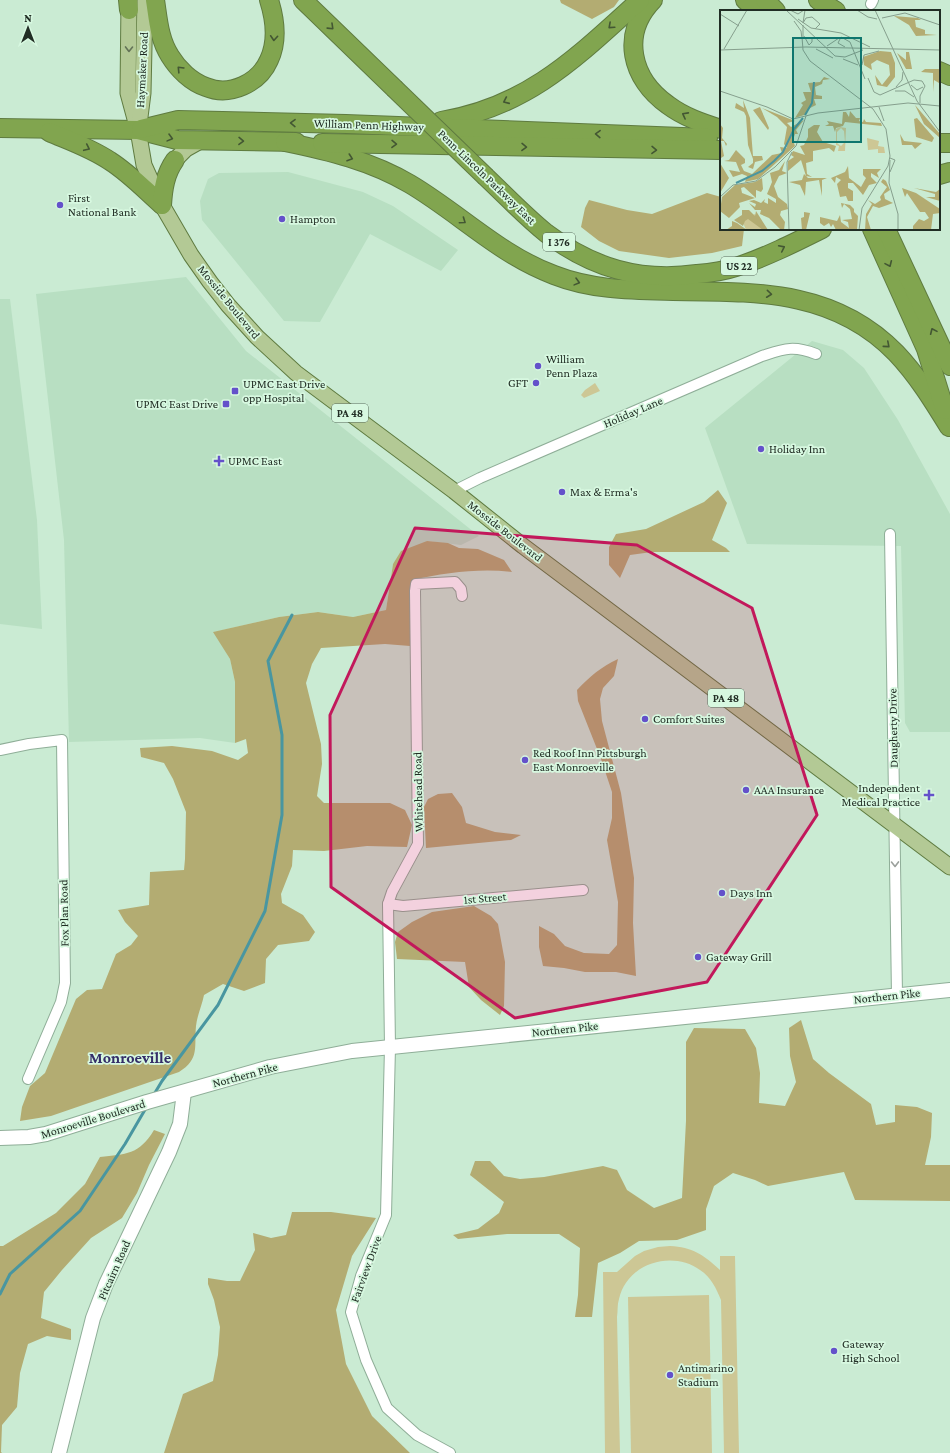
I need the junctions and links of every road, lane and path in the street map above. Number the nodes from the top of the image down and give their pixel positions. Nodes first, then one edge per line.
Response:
1 (145, 0) edge
2 (155, 0) edge
3 (269, 0) edge
4 (302, 0) edge
5 (640, 0) edge
6 (653, 0) edge
7 (745, 0) edge
8 (765, 0) edge
9 (818, 0) edge
10 (129, 3) edge
11 (757, 10) edge
12 (775, 10) edge
13 (834, 10) edge
14 (940, 71) edge
15 (950, 76) edge
16 (408, 126) junction
17 (0, 128) edge
18 (38, 128) junction
19 (720, 129) edge
20 (138, 130) junction
21 (720, 138) edge
22 (202, 140) junction
23 (285, 142) junction
24 (720, 150) edge
25 (175, 160) joint
26 (950, 172) edge
27 (940, 175) edge
28 (162, 205) junction
29 (820, 230) edge
30 (872, 230) edge
31 (886, 230) edge
32 (649, 276) junction
33 (730, 291) junction
34 (816, 354) dead end
35 (950, 366) edge
36 (950, 428) edge
37 (454, 491) junction
38 (890, 534) dead end
39 (462, 596) dead end
40 (0, 750) edge
41 (894, 825) junction
42 (950, 867) edge
43 (583, 890) dead end
44 (388, 904) junction
45 (950, 990) edge
46 (897, 995) junction
47 (390, 1047) junction
48 (28, 1079) dead end
49 (184, 1092) junction
50 (0, 1138) edge
51 (58, 1453) edge
52 (450, 1453) edge

1 - 20 main road, Haymaker Road
3 -> 2 highway
4 -> 32 highway, Penn-Lincoln Parkway East / I 376, bridge
5 -> 16 highway
19 -> 6 highway
7 - 11 highway
8 - 12 highway
9 - 13 highway
10 -> 20 main road, Haymaker Road
14 - 15 highway
16 -> 20 highway, William Penn Highway
21 -> 16 highway, William Penn Highway
17 - 18 highway, William Penn Highway
18 - 20 highway, William Penn Highway
18 -> 28 highway
20 -> 22 highway, William Penn Highway
20 - 28 main road, Mosside Boulevard / PA 48
22 -> 23 highway, William Penn Highway
22 - 25 main road
23 -> 24 highway, William Penn Highway
23 -> 33 highway
25 - 28 highway
26 - 27 highway
28 - 37 main road, Mosside Boulevard / PA 48
32 -> 29 highway, Penn-Lincoln Parkway East / US 22
30 -> 36 highway
35 -> 31 highway
32 - 33 highway
33 -> 36 highway
34 - 37 street, Holiday Lane
37 - 41 main road, Mosside Boulevard / PA 48
38 - 41 street, Daugherty Drive
39 - 44 street, Whitehead Road
40 - 48 street, Fox Plan Road
41 - 42 main road, Mosside Boulevard / PA 48
41 -> 46 street, Daugherty Drive
43 - 44 street, 1st Street
44 - 47 street, Whitehead Road
45 - 46 main road, Northern Pike
46 - 47 main road, Northern Pike
47 - 49 main road, Northern Pike
47 - 52 street, Fairview Drive
49 - 50 main road, Monroeville Boulevard
49 - 51 main road, Pitcairn Road

